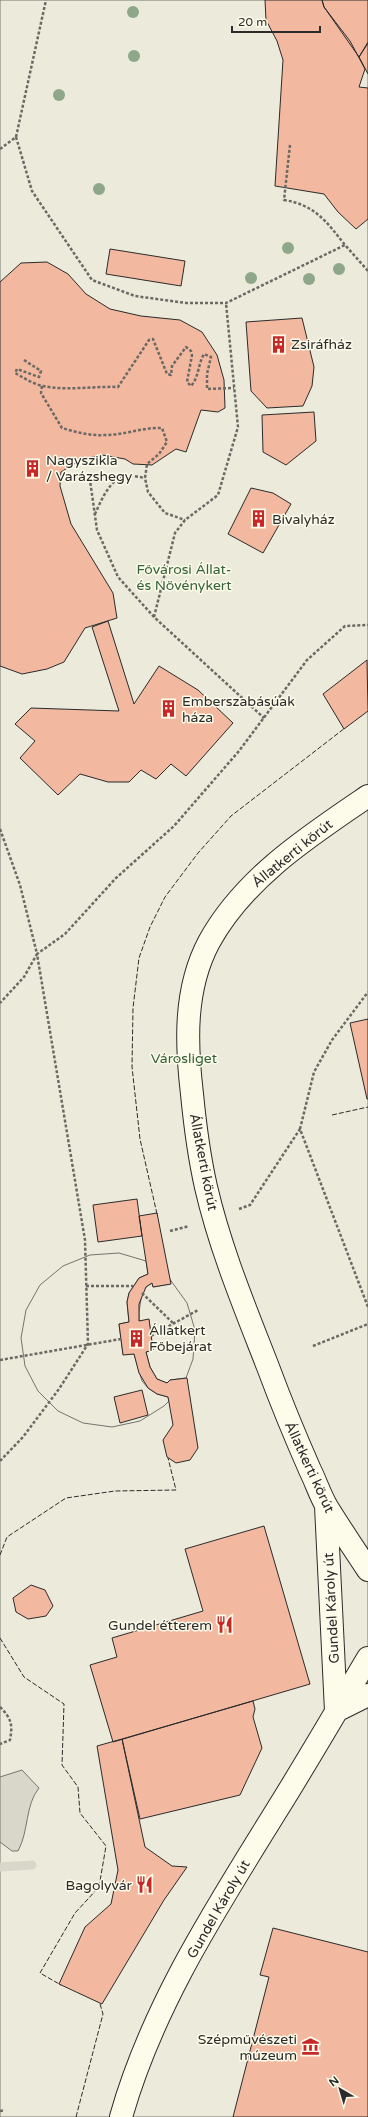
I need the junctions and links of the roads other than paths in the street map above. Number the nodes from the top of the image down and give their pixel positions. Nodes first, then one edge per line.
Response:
1 (368, 796) edge
2 (326, 1505) junction
3 (368, 1570) edge
4 (368, 1658) edge
5 (368, 1695) edge
6 (336, 1711) junction
7 (121, 2117) edge

1 - 2 street, Állatkerti körút
2 - 3 street, Állatkerti körút
2 - 6 street, Gundel Károly út
4 - 6 street, Gundel Károly út
5 - 6 street
6 - 7 street, Gundel Károly út

